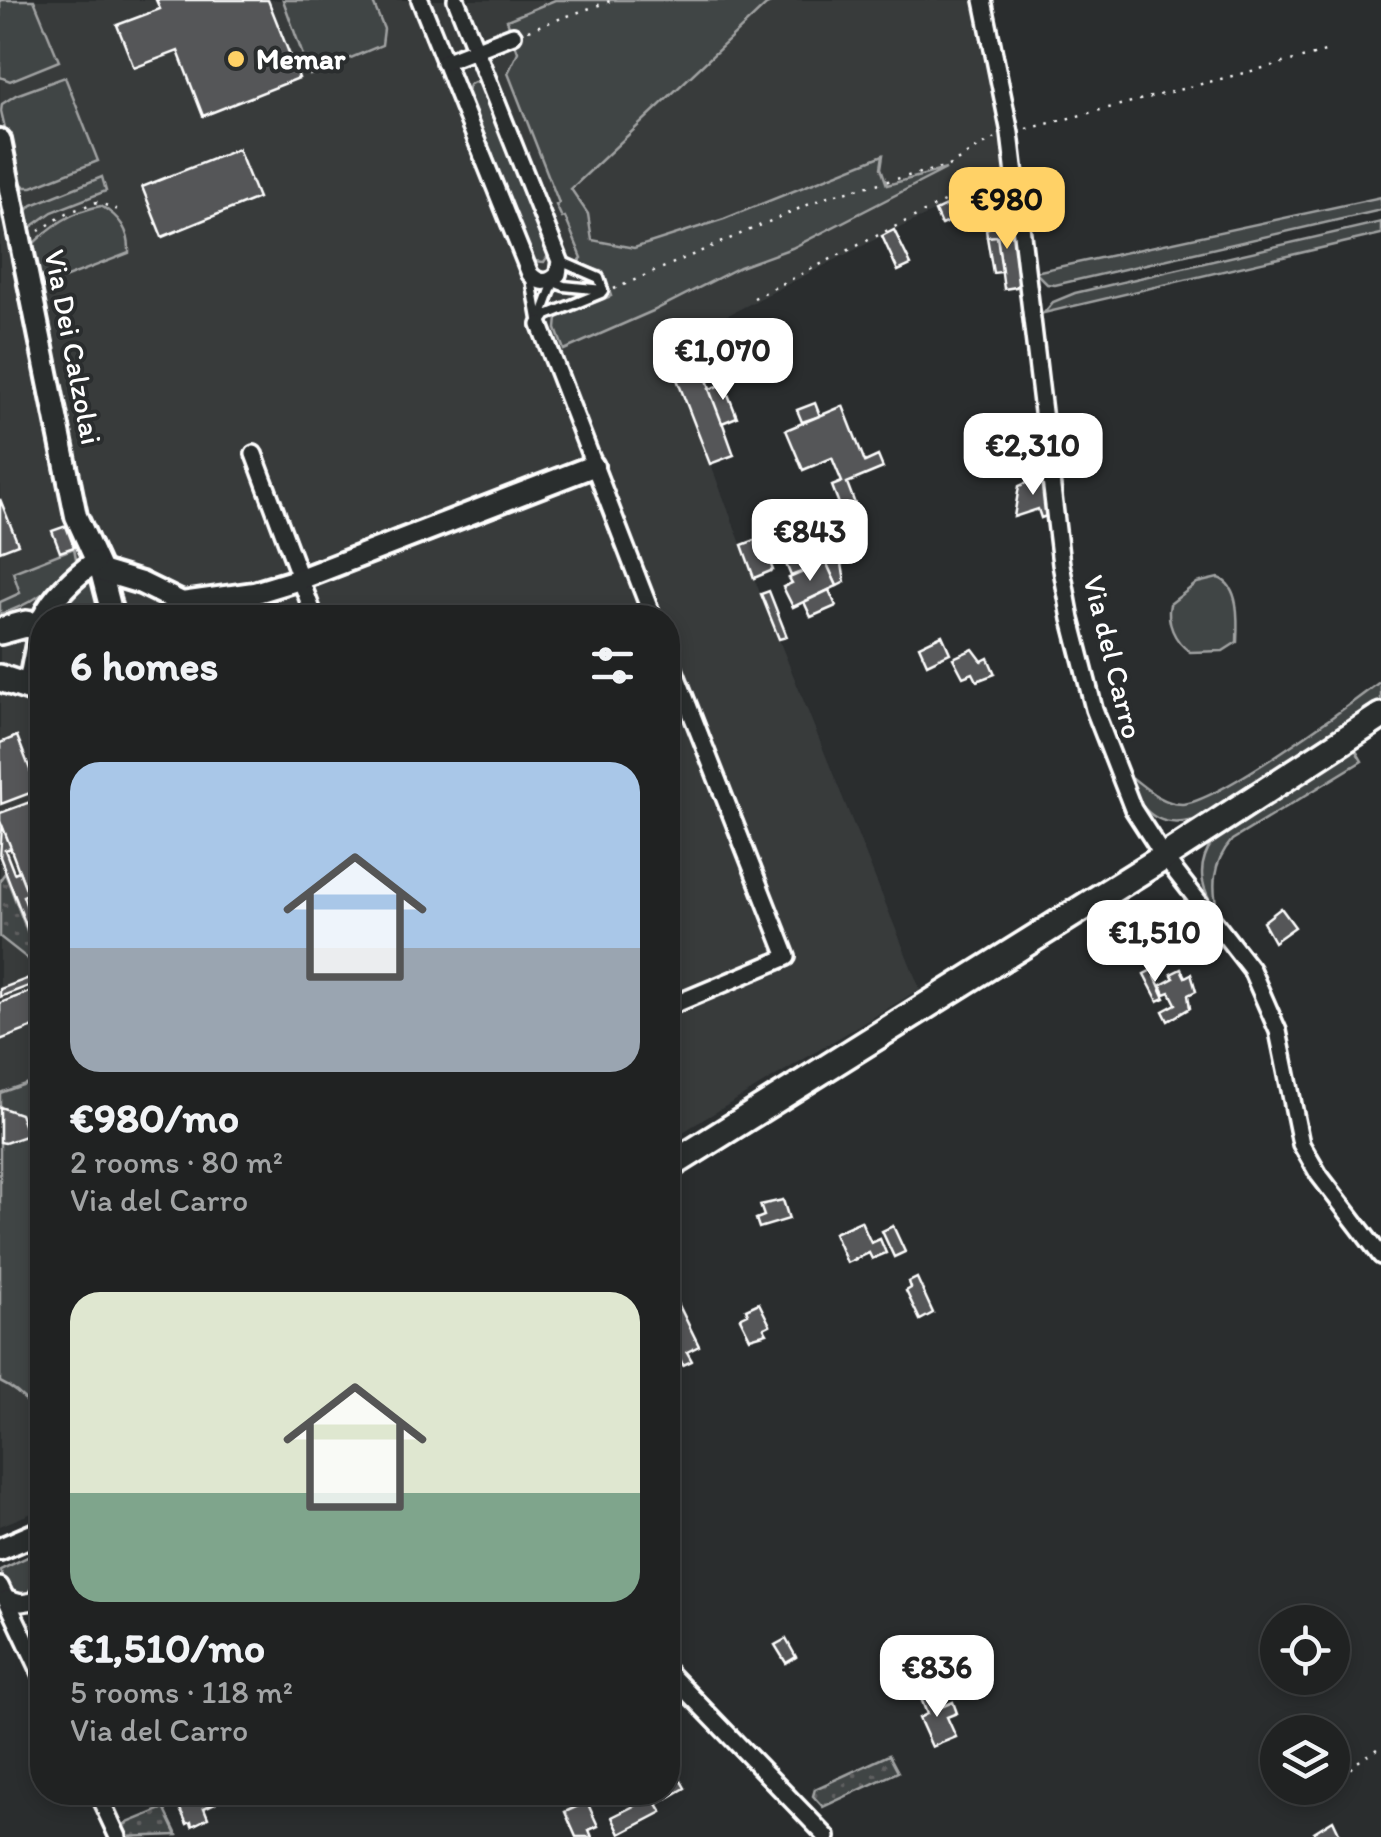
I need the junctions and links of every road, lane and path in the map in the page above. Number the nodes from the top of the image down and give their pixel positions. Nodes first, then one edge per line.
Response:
1 (420, 0) edge
2 (456, 0) edge
3 (613, 0) edge
4 (984, 0) edge
5 (513, 36) joint
6 (478, 50) junction
7 (1329, 51) dead end
8 (444, 62) junction
9 (1010, 133) junction
10 (0, 140) edge
11 (1014, 167) junction
12 (121, 212) dead end
13 (22, 244) junction
14 (560, 261) junction
15 (530, 274) junction
16 (550, 281) junction
17 (603, 290) junction
18 (754, 298) dead end
19 (540, 325) junction
20 (254, 454) dead end
21 (593, 466) junction
22 (98, 567) junction
23 (300, 579) junction
24 (49, 605) edge
25 (109, 605) edge
26 (170, 605) edge
27 (200, 605) edge
28 (310, 605) edge
29 (648, 605) edge
30 (30, 624) edge
31 (5, 628) edge
32 (0, 678) edge
33 (680, 685) edge
34 (30, 686) edge
35 (1381, 716) edge
36 (1164, 857) junction
37 (680, 1001) edge
38 (680, 1160) edge
39 (1381, 1256) edge
40 (30, 1536) edge
41 (0, 1549) edge
42 (4, 1592) edge
43 (30, 1602) edge
44 (30, 1649) edge
45 (680, 1684) edge
46 (1381, 1747) edge
47 (1350, 1768) edge
48 (103, 1805) edge
49 (118, 1837) edge
50 (827, 1837) edge

1 - 8 street
2 - 6 street
3 - 5 path
4 - 9 street, Via del Carro
5 - 6 street
6 - 8 street
6 - 14 street
7 - 9 path
8 - 15 street
9 - 11 street, Via del Carro
9 - 17 path
10 - 13 street, Via Dei Calzolai
11 - 18 path
11 - 36 street, Via del Carro
12 - 13 path
13 - 22 street, Via Dei Calzolai
14 - 16 street
14 - 17 lane
15 - 16 street
15 - 19 lane
16 - 17 lane
16 - 19 lane
17 - 19 lane
19 - 21 street
20 - 23 street
21 - 23 street
21 - 29 street
22 - 24 street
22 - 25 street, Via Dei Calzolai
22 - 26 street
23 - 27 street
23 - 28 street
30 - 31 main road
32 - 34 main road
33 - 37 street
35 - 36 main road
36 - 38 main road
36 - 39 street, Via del Carro
40 - 41 street
42 - 43 street
42 - 44 street
45 - 50 street
46 - 47 path
48 - 49 street

